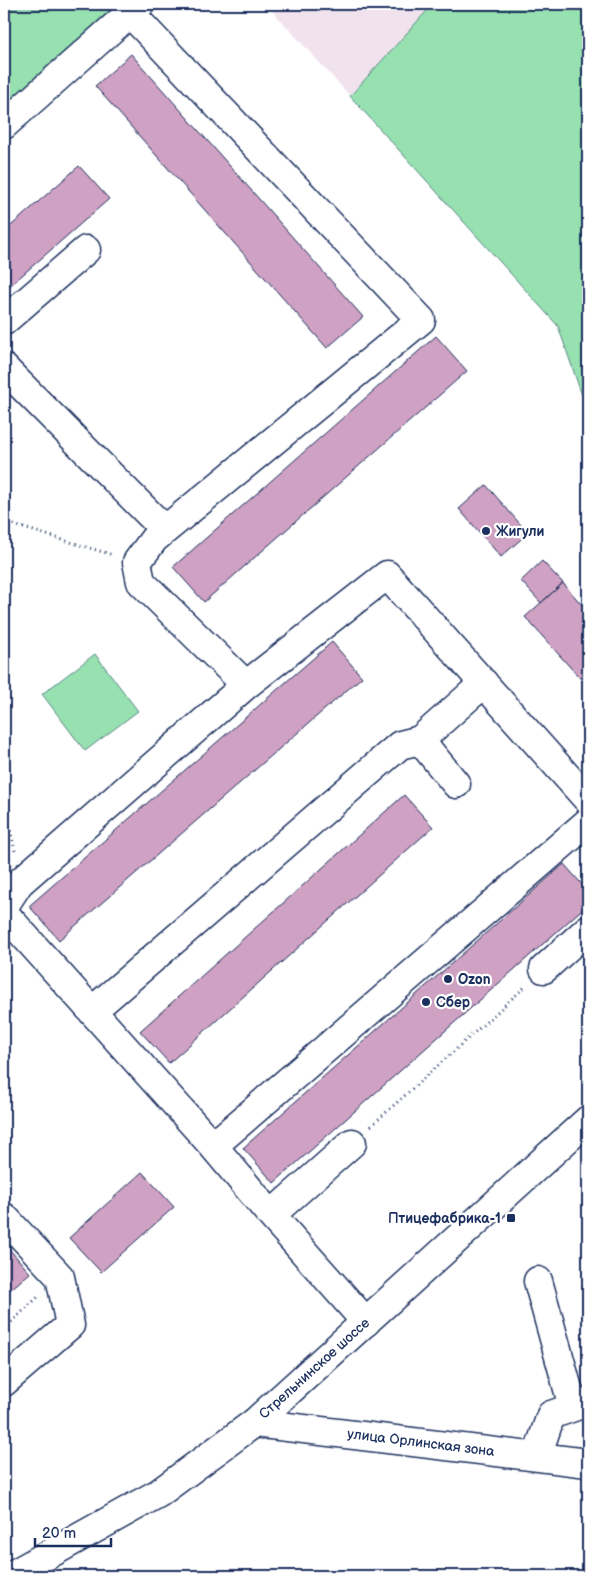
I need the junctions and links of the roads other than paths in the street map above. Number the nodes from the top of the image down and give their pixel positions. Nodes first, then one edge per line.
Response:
1 (135, 8) edge
2 (4, 125) edge
3 (86, 250) dead end
4 (4, 321) edge
5 (4, 368) edge
6 (166, 530) junction
7 (484, 683) junction
8 (246, 685) junction
9 (420, 740) junction
10 (456, 784) dead end
11 (588, 800) edge
12 (588, 822) edge
13 (4, 906) edge
14 (4, 913) edge
15 (588, 929) edge
16 (544, 969) road end
17 (92, 1011) junction
18 (588, 1120) edge
19 (352, 1143) road end
20 (213, 1146) junction
21 (271, 1216) junction
22 (4, 1217) edge
23 (538, 1281) dead end
24 (366, 1322) junction
25 (4, 1382) edge
26 (581, 1405) edge
27 (254, 1423) junction
28 (537, 1456) junction
29 (588, 1463) edge
30 (10, 1576) edge

1 - 2 main road
1 - 6 main road
3 - 4 main road
5 - 6 main road
6 - 8 main road
7 - 8 main road
7 - 9 main road
7 - 11 main road
8 - 13 main road
9 - 10 main road
9 - 17 main road
12 - 20 main road
14 - 17 main road
15 - 16 main road
17 - 20 main road
18 - 24 main road, Стрельнинское шоссе
19 - 21 main road
20 - 21 main road
21 - 24 main road
22 - 25 main road
23 - 26 main road
24 - 27 main road, Стрельнинское шоссе
26 - 28 main road
27 - 28 main road, улица Орлинская зона
27 - 30 main road, Стрельнинское шоссе
28 - 29 main road, улица Орлинская зона

